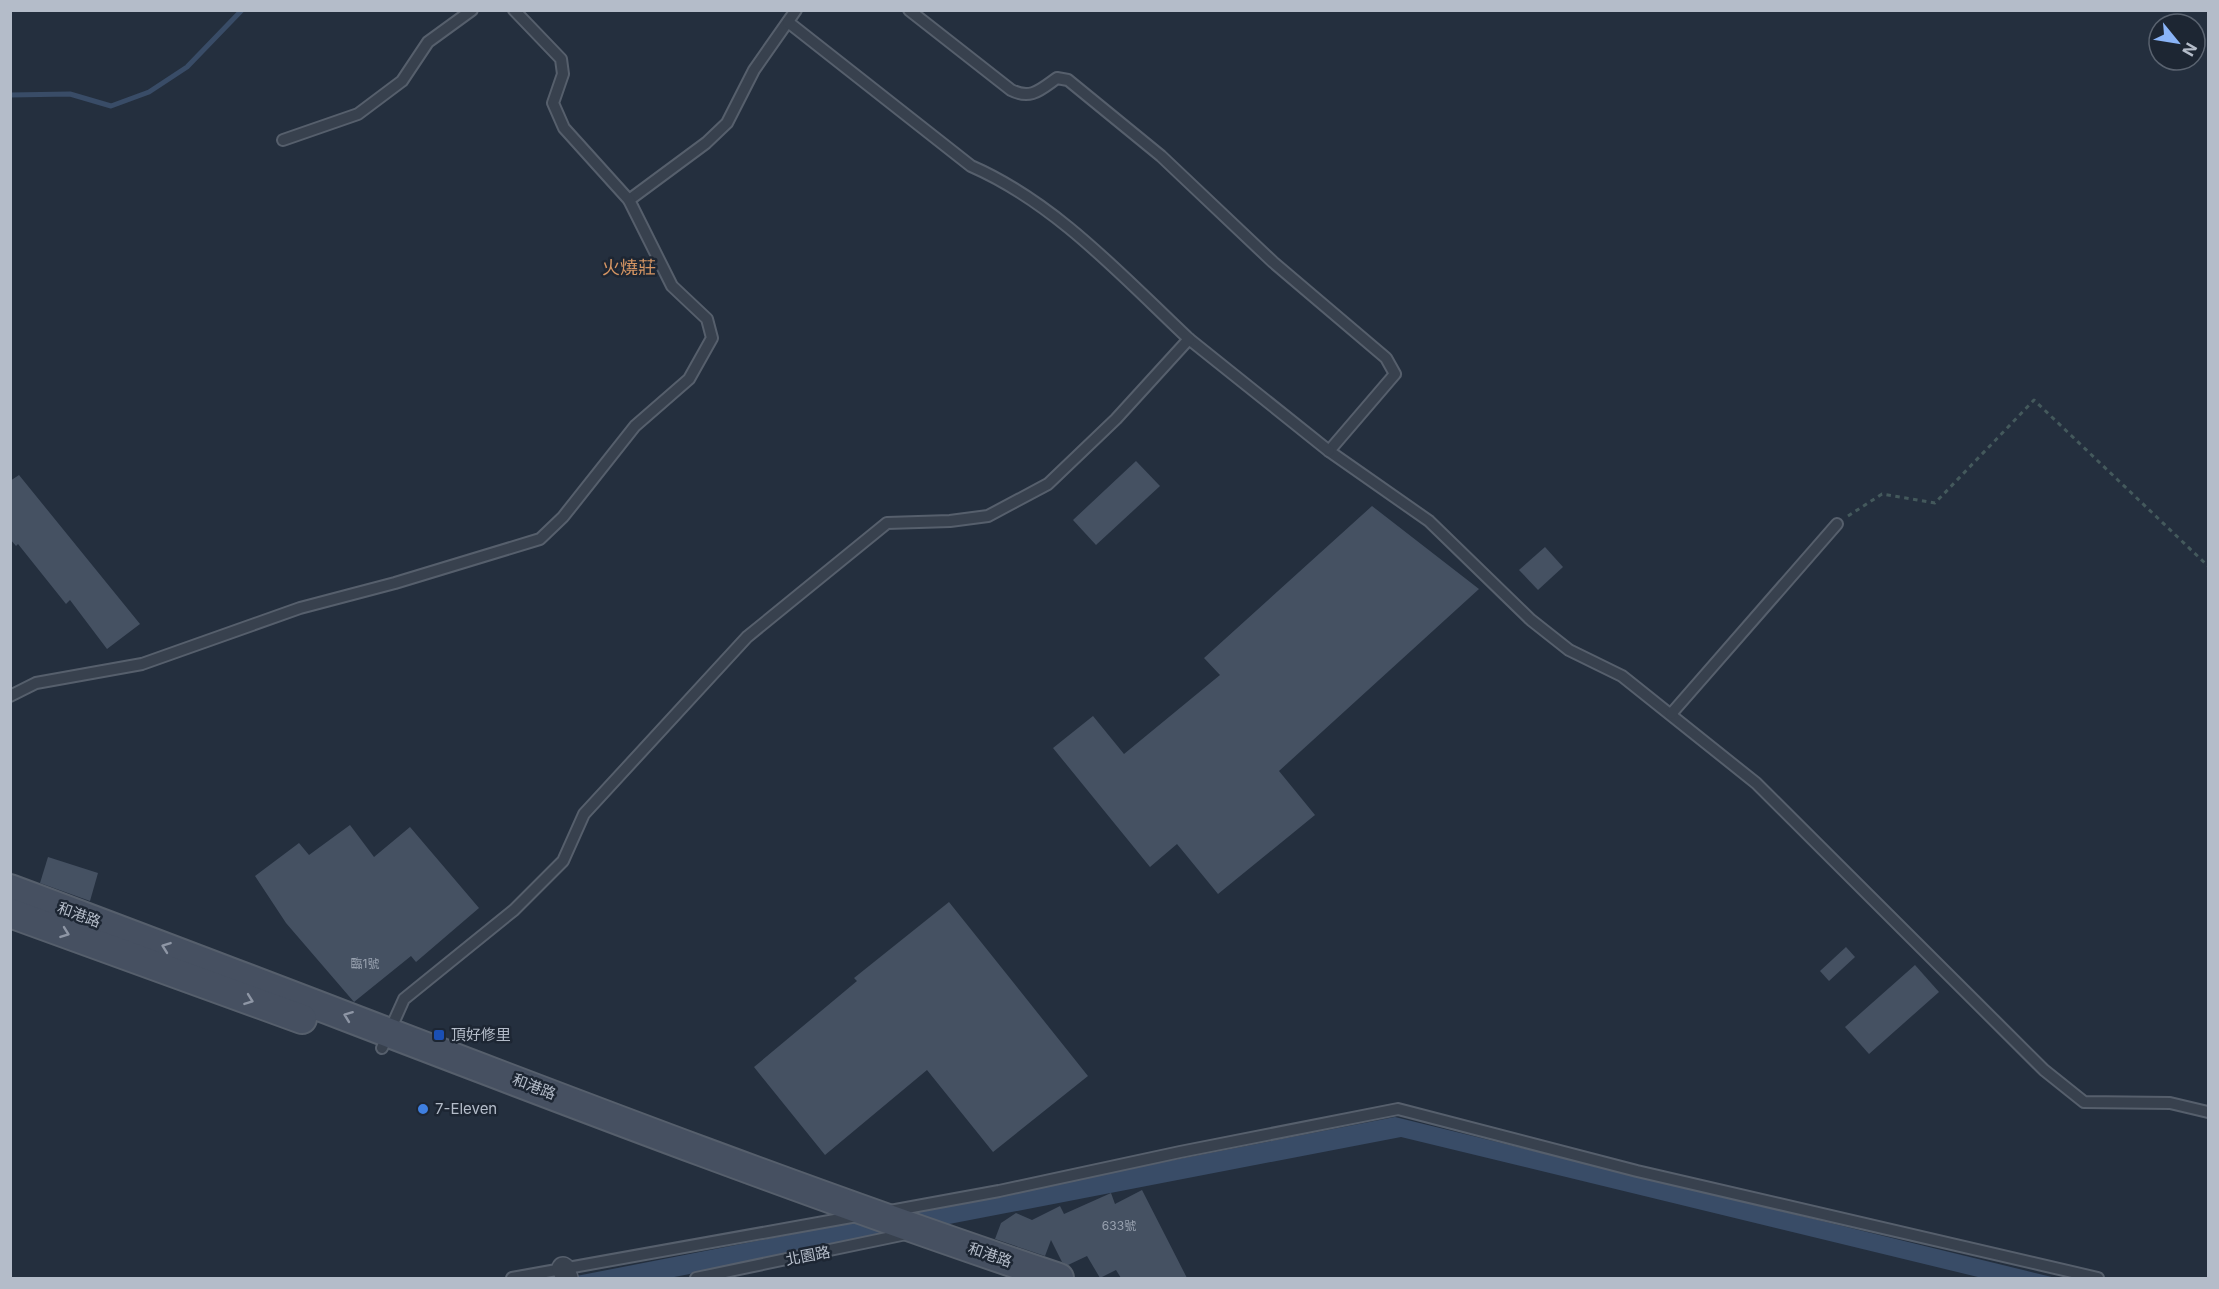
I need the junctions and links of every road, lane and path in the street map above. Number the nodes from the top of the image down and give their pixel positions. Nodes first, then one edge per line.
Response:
1 (472, 10) edge
2 (514, 10) edge
3 (796, 10) edge
4 (909, 10) edge
5 (788, 22) junction
6 (283, 140) dead end
7 (629, 200) junction
8 (1189, 339) junction
9 (1329, 451) junction
10 (1837, 524) joint
11 (2208, 566) edge
12 (10, 696) edge
13 (1671, 714) junction
14 (10, 889) edge
15 (10, 913) edge
16 (386, 1040) junction
17 (574, 1112) junction
18 (2208, 1112) edge
19 (837, 1220) junction
20 (892, 1227) junction
21 (565, 1273) edge
22 (512, 1278) edge
23 (696, 1278) edge
24 (1010, 1278) edge
25 (1059, 1278) edge
26 (2098, 1278) edge

1 - 6 lane
2 - 7 lane
3 - 5 lane
4 - 9 lane
5 - 7 lane
5 - 8 lane
7 - 12 lane
8 - 9 lane
8 - 16 lane
9 - 13 lane
10 - 11 path
10 - 13 lane
13 - 18 lane
16 -> 14 main road, 和港路
15 -> 16 main road, 和港路
16 - 17 main road, 和港路
17 - 19 main road, 和港路
17 - 20 main road, 和港路
19 - 20 main road, 和港路
19 - 21 lane
20 - 23 lane, 北園路
20 - 24 main road, 和港路
20 - 25 main road, 和港路
20 - 26 lane, 北園路
21 - 22 lane

